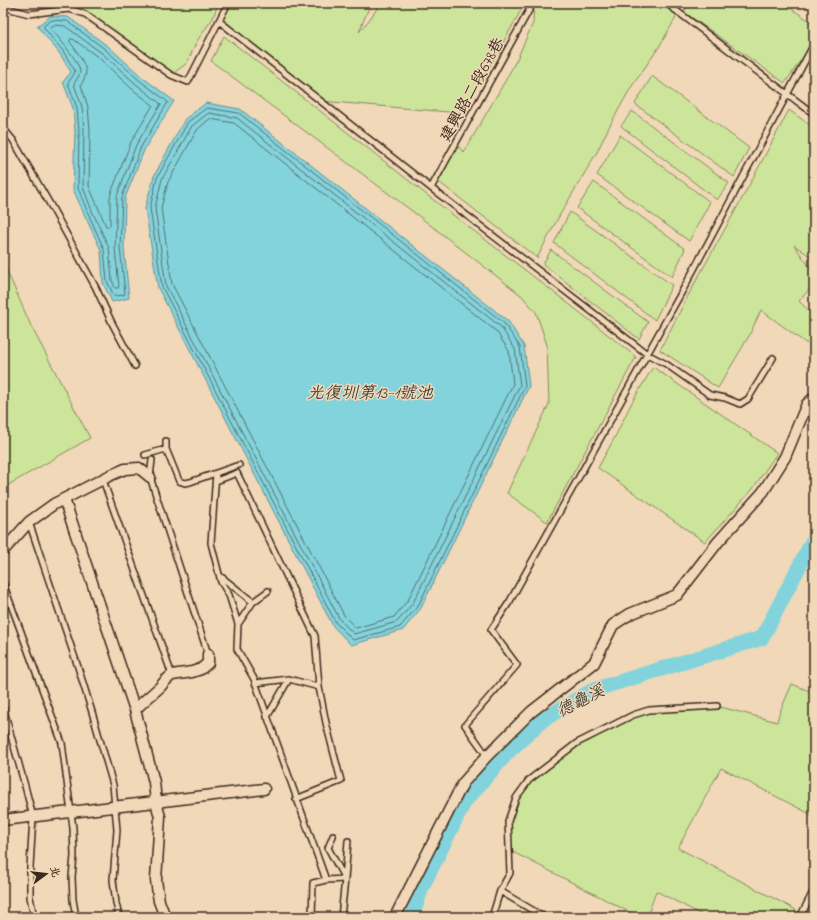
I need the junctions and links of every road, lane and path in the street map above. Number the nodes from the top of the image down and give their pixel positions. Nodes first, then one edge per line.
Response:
1 (228, 3) edge
2 (533, 3) edge
3 (666, 3) edge
4 (3, 7) edge
5 (219, 21) junction
6 (814, 44) edge
7 (787, 93) junction
8 (814, 114) edge
9 (3, 128) edge
10 (431, 188) junction
11 (647, 354) junction
12 (773, 358) dead end
13 (136, 366) dead end
14 (814, 398) edge
15 (166, 441) dead end
16 (166, 449) junction
17 (145, 455) dead end
18 (152, 460) dead end
19 (239, 465) dead end
20 (216, 473) junction
21 (150, 477) junction
22 (103, 480) junction
23 (216, 481) junction
24 (64, 499) junction
25 (28, 522) junction
26 (3, 551) edge
27 (220, 576) junction
28 (3, 583) edge
29 (268, 591) dead end
30 (252, 602) junction
31 (238, 624) junction
32 (208, 654) joint
33 (172, 675) junction
34 (289, 679) junction
35 (255, 683) junction
36 (319, 687) junction
37 (717, 706) dead end
38 (3, 708) edge
39 (135, 710) junction
40 (267, 717) junction
41 (486, 756) junction
42 (264, 789) dead end
43 (296, 799) junction
44 (156, 802) junction
45 (115, 807) junction
46 (71, 812) junction
47 (33, 817) junction
48 (3, 820) edge
49 (333, 836) dead end
50 (348, 841) dead end
51 (344, 879) junction
52 (326, 880) junction
53 (814, 890) edge
54 (500, 891) junction
55 (34, 917) edge
56 (76, 917) edge
57 (119, 917) edge
58 (165, 917) edge
59 (312, 917) edge
60 (341, 917) edge
61 (395, 917) edge
62 (492, 917) edge
63 (544, 917) edge
64 (800, 917) edge

1 - 5 lane
2 - 10 lane, 建興路二段678巷
3 - 7 lane
4 - 5 lane
5 - 10 lane
6 - 7 lane
7 - 8 lane
7 - 11 lane
9 - 13 lane
10 - 11 lane
11 - 12 lane
11 - 41 lane
14 - 41 street
15 - 16 lane
16 - 17 lane
16 - 20 lane
18 - 21 lane
19 - 20 lane
20 - 23 lane
21 - 22 street
21 - 32 lane
22 - 24 street
22 - 33 lane
23 - 27 lane
23 - 36 lane
24 - 25 street
24 - 39 street
25 - 26 street
25 - 45 lane
27 - 30 lane
27 - 31 lane
28 - 46 lane
29 - 30 lane
30 - 31 lane
31 - 35 lane
32 - 33 street
33 - 39 street
34 - 35 lane
34 - 36 lane
34 - 40 lane
35 - 40 lane
36 - 43 lane
37 - 54 lane
38 - 47 lane
39 - 44 street
40 - 43 lane
41 - 61 street
42 - 44 street
43 - 52 lane
44 - 45 street
44 - 58 street
45 - 46 street
45 - 57 lane
46 - 47 street
46 - 56 lane
47 - 48 street
47 - 55 lane
49 - 51 lane
50 - 51 lane
51 - 52 lane
51 - 60 lane
52 - 59 lane
53 - 64 lane
54 - 62 lane
54 - 63 lane

